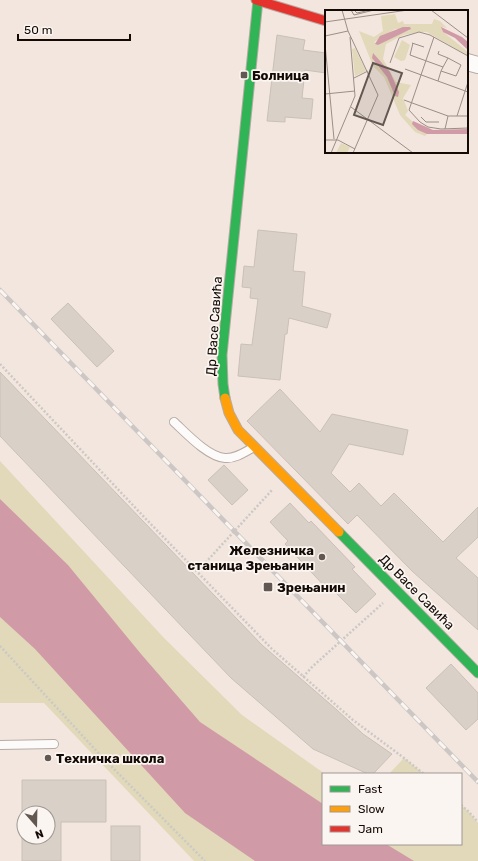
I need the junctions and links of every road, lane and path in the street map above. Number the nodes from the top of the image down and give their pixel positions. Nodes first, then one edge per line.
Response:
1 (257, 0) edge
2 (325, 20) edge
3 (468, 62) edge
4 (478, 65) edge
5 (0, 364) edge
6 (174, 422) dead end
7 (255, 447) junction
8 (284, 477) junction
9 (198, 572) junction
10 (396, 590) junction
11 (0, 646) edge
12 (478, 673) edge
13 (304, 677) junction
14 (54, 744) dead end
15 (0, 745) edge
16 (423, 773) edge
17 (462, 806) edge
18 (478, 822) edge
19 (205, 861) edge

1 - 2 street
1 - 7 street, Др Васе Савића
3 - 4 street
5 - 9 path
6 - 7 lane
7 - 8 street, Др Васе Савића
8 - 9 path
8 - 10 street, Др Васе Савића
9 - 13 path
10 - 12 street, Др Васе Савића
10 - 13 path
11 - 19 path
13 - 16 path
14 - 15 lane
17 - 18 path

